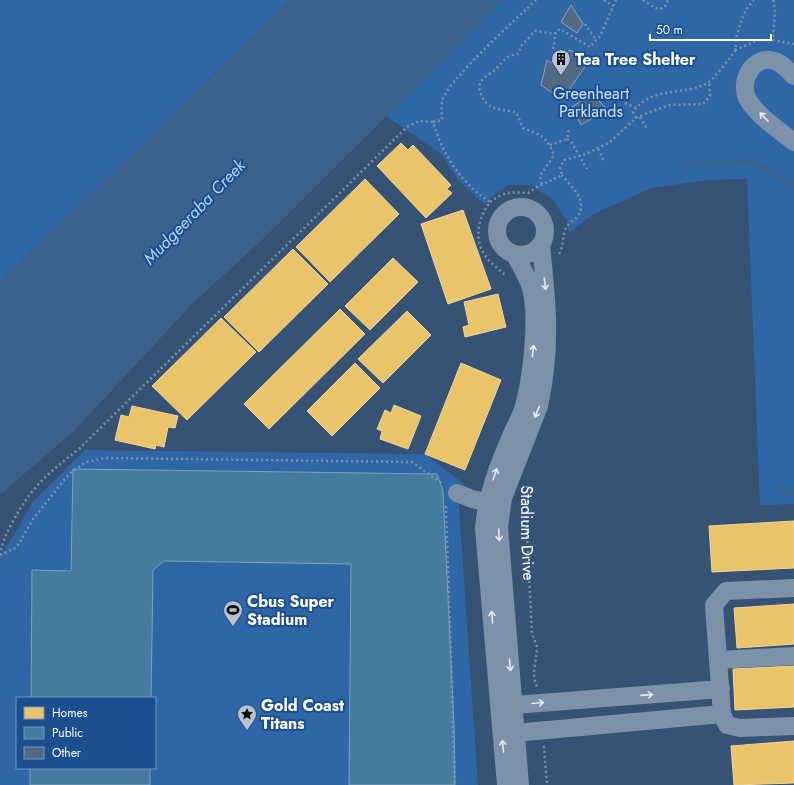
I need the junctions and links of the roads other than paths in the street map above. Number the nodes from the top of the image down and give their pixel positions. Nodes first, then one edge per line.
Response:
1 (794, 76) edge
2 (794, 142) edge
3 (541, 245) junction
4 (515, 255) junction
5 (451, 497) road end
6 (494, 504) junction
7 (794, 588) edge
8 (794, 656) edge
9 (718, 660) junction
10 (720, 689) junction
11 (608, 698) junction
12 (506, 705) junction
13 (722, 714) junction
14 (612, 724) junction
15 (794, 726) edge
16 (515, 733) junction
17 (506, 785) edge
18 (520, 785) edge

2 -> 1 street
3 - 4 street
3 - 4 street
3 -> 6 street, Stadium Drive
6 -> 4 street, Stadium Drive
5 - 6 street
6 - 12 street, Stadium Drive
7 - 9 street
8 - 9 street
9 - 10 street
11 -> 10 street
10 - 13 street
12 -> 11 street
11 - 14 street
12 - 16 street, Stadium Drive
17 -> 12 street, Stadium Drive
13 - 14 street
13 - 15 street
14 - 16 street
16 - 18 street, Stadium Drive

